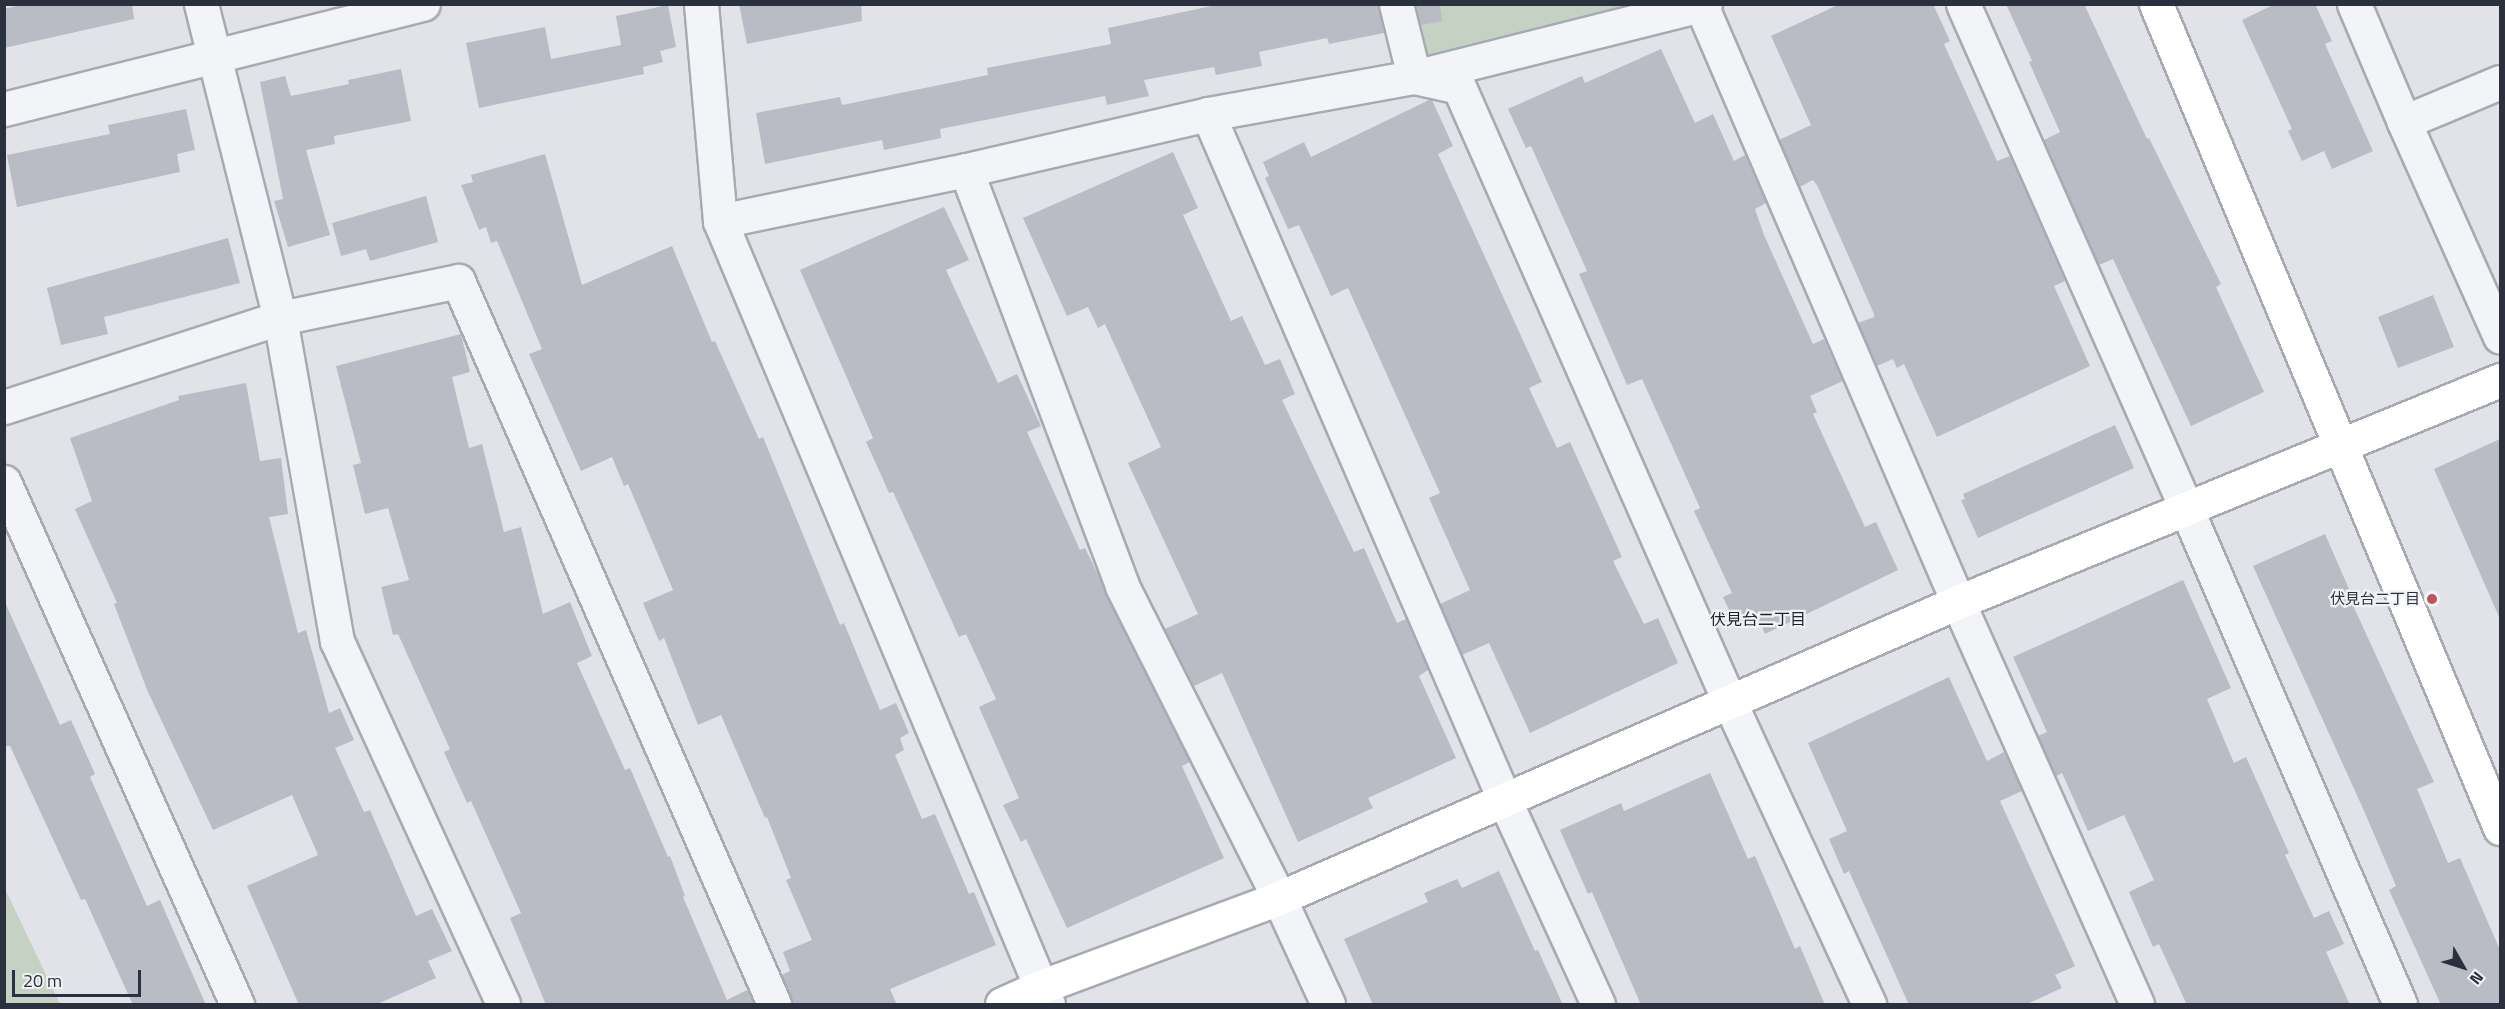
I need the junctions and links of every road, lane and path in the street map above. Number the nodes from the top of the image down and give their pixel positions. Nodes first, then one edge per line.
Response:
1 (201, 4) edge
2 (423, 4) edge
3 (701, 4) edge
4 (1396, 4) edge
5 (1962, 4) edge
6 (2156, 4) edge
7 (2354, 4) edge
8 (1703, 5) edge
9 (214, 56) junction
10 (1414, 77) junction
11 (2500, 82) edge
12 (4, 109) edge
13 (1208, 114) junction
14 (2404, 122) junction
15 (966, 170) junction
16 (720, 221) junction
17 (280, 318) junction
18 (2500, 337) edge
19 (2500, 380) edge
20 (4, 407) edge
21 (2341, 446) junction
22 (4, 482) edge
23 (2187, 510) junction
24 (1958, 602) junction
25 (1730, 703) junction
26 (1505, 801) junction
27 (2500, 828) edge
28 (1279, 898) junction
29 (1044, 996) edge
30 (237, 1005) edge
31 (503, 1005) edge
32 (774, 1005) edge
33 (1002, 1005) edge
34 (1328, 1005) edge
35 (1598, 1005) edge
36 (1869, 1005) edge
37 (2137, 1005) edge
38 (2400, 1005) edge

1 - 9 street
2 - 9 street
3 - 16 street
4 - 10 street
5 - 23 street
6 - 21 street
7 - 14 street
8 - 10 street
8 - 24 street
9 - 12 street
9 - 17 street
10 - 13 street
10 - 25 street
11 - 14 street
13 - 15 street
13 - 26 street
14 - 18 street
15 - 16 street
15 - 28 street
16 - 29 street
17 - 20 street
17 - 31 street
17 - 32 street
19 - 21 street
21 - 23 street
21 - 27 street
22 - 30 street
23 - 24 street
23 - 38 street
24 - 25 street
24 - 37 street
25 - 26 street
25 - 36 street
26 - 28 street
26 - 35 street
28 - 29 street
28 - 34 street
29 - 33 street

